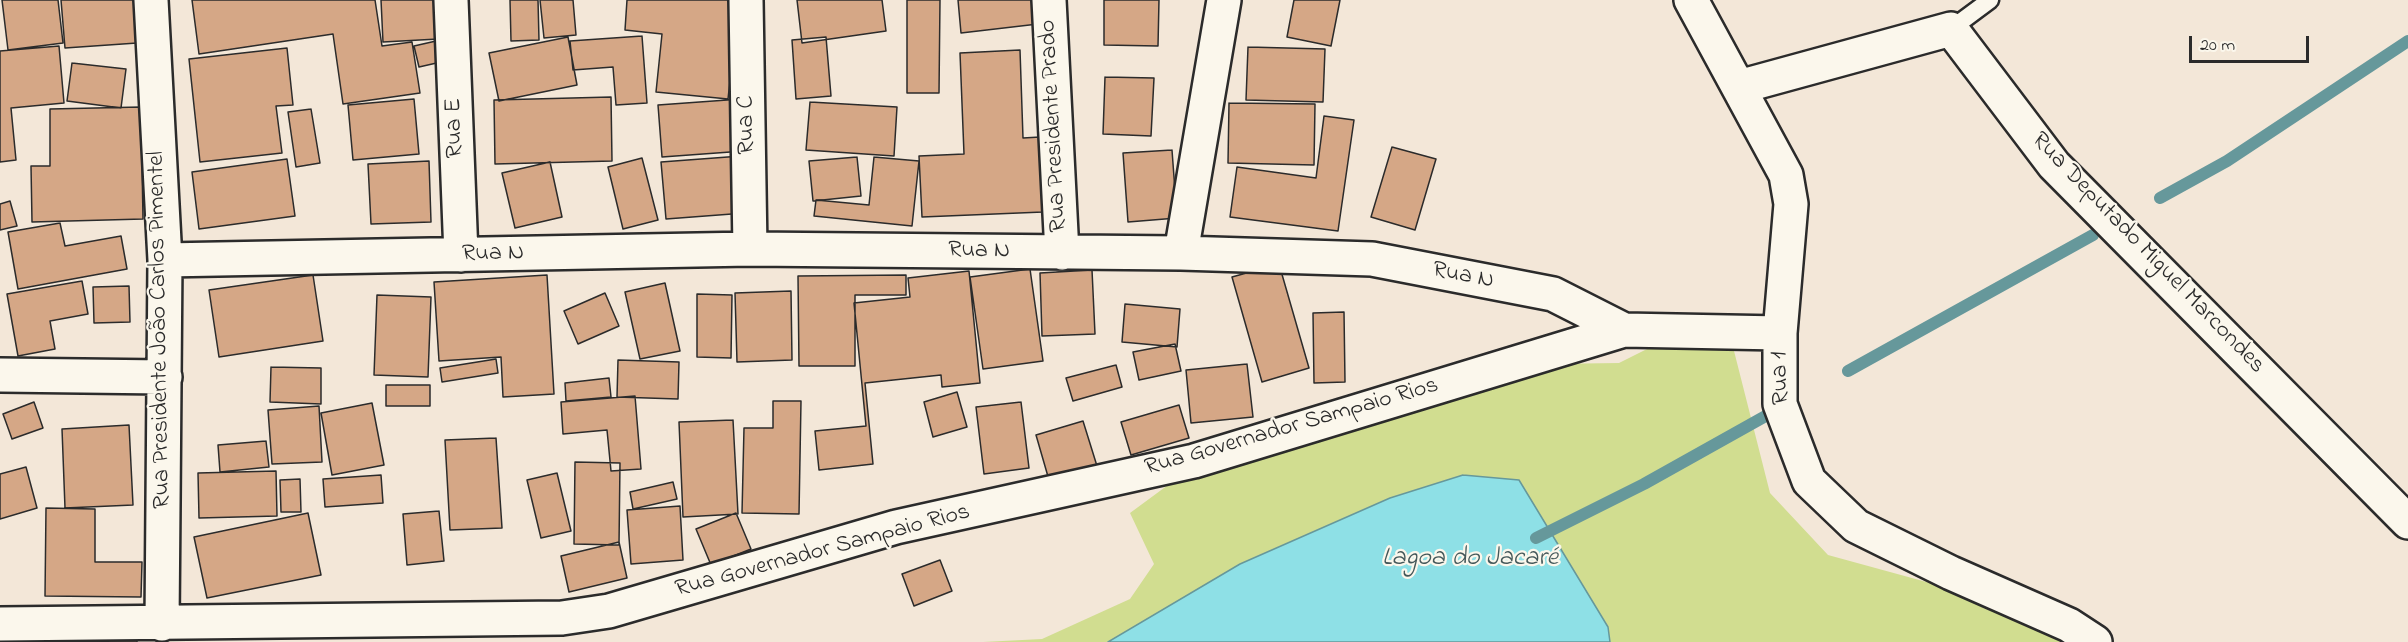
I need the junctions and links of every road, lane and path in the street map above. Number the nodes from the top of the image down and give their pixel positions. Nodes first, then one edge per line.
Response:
1 (151, 0) edge
2 (451, 0) edge
3 (746, 0) edge
4 (1049, 0) edge
5 (1224, 0) edge
6 (1691, 0) edge
7 (1990, 0) edge
8 (1951, 29) junction
9 (1739, 87) junction
10 (750, 249) junction
11 (1062, 253) junction
12 (1181, 253) junction
13 (460, 255) junction
14 (165, 260) junction
15 (1624, 330) junction
16 (1780, 333) junction
17 (0, 375) edge
18 (165, 377) junction
19 (2408, 522) edge
20 (0, 624) edge
21 (162, 624) junction
22 (2095, 642) edge

1 - 14 street, Rua Presidente João Carlos Pimentel
2 - 13 street, Rua E
3 - 10 street, Rua C
4 - 11 street, Rua Presidente Prado
5 - 12 street
6 - 9 street, Rua 1
7 - 8 lane
8 - 9 street
8 - 19 street, Rua Deputado Miguel Marcondes
9 - 16 street, Rua 1
10 - 11 street, Rua N
10 - 13 street, Rua N
11 - 12 street, Rua N
12 - 15 street, Rua N
13 - 14 street, Rua N
14 - 18 street, Rua Presidente João Carlos Pimentel
15 - 16 street, Rua N
15 - 21 street, Rua Governador Sampaio Rios
16 - 22 street, Rua 1
17 - 18 street
18 - 21 street, Rua Presidente João Carlos Pimentel
20 - 21 street, Rua Governador Sampaio Rios

